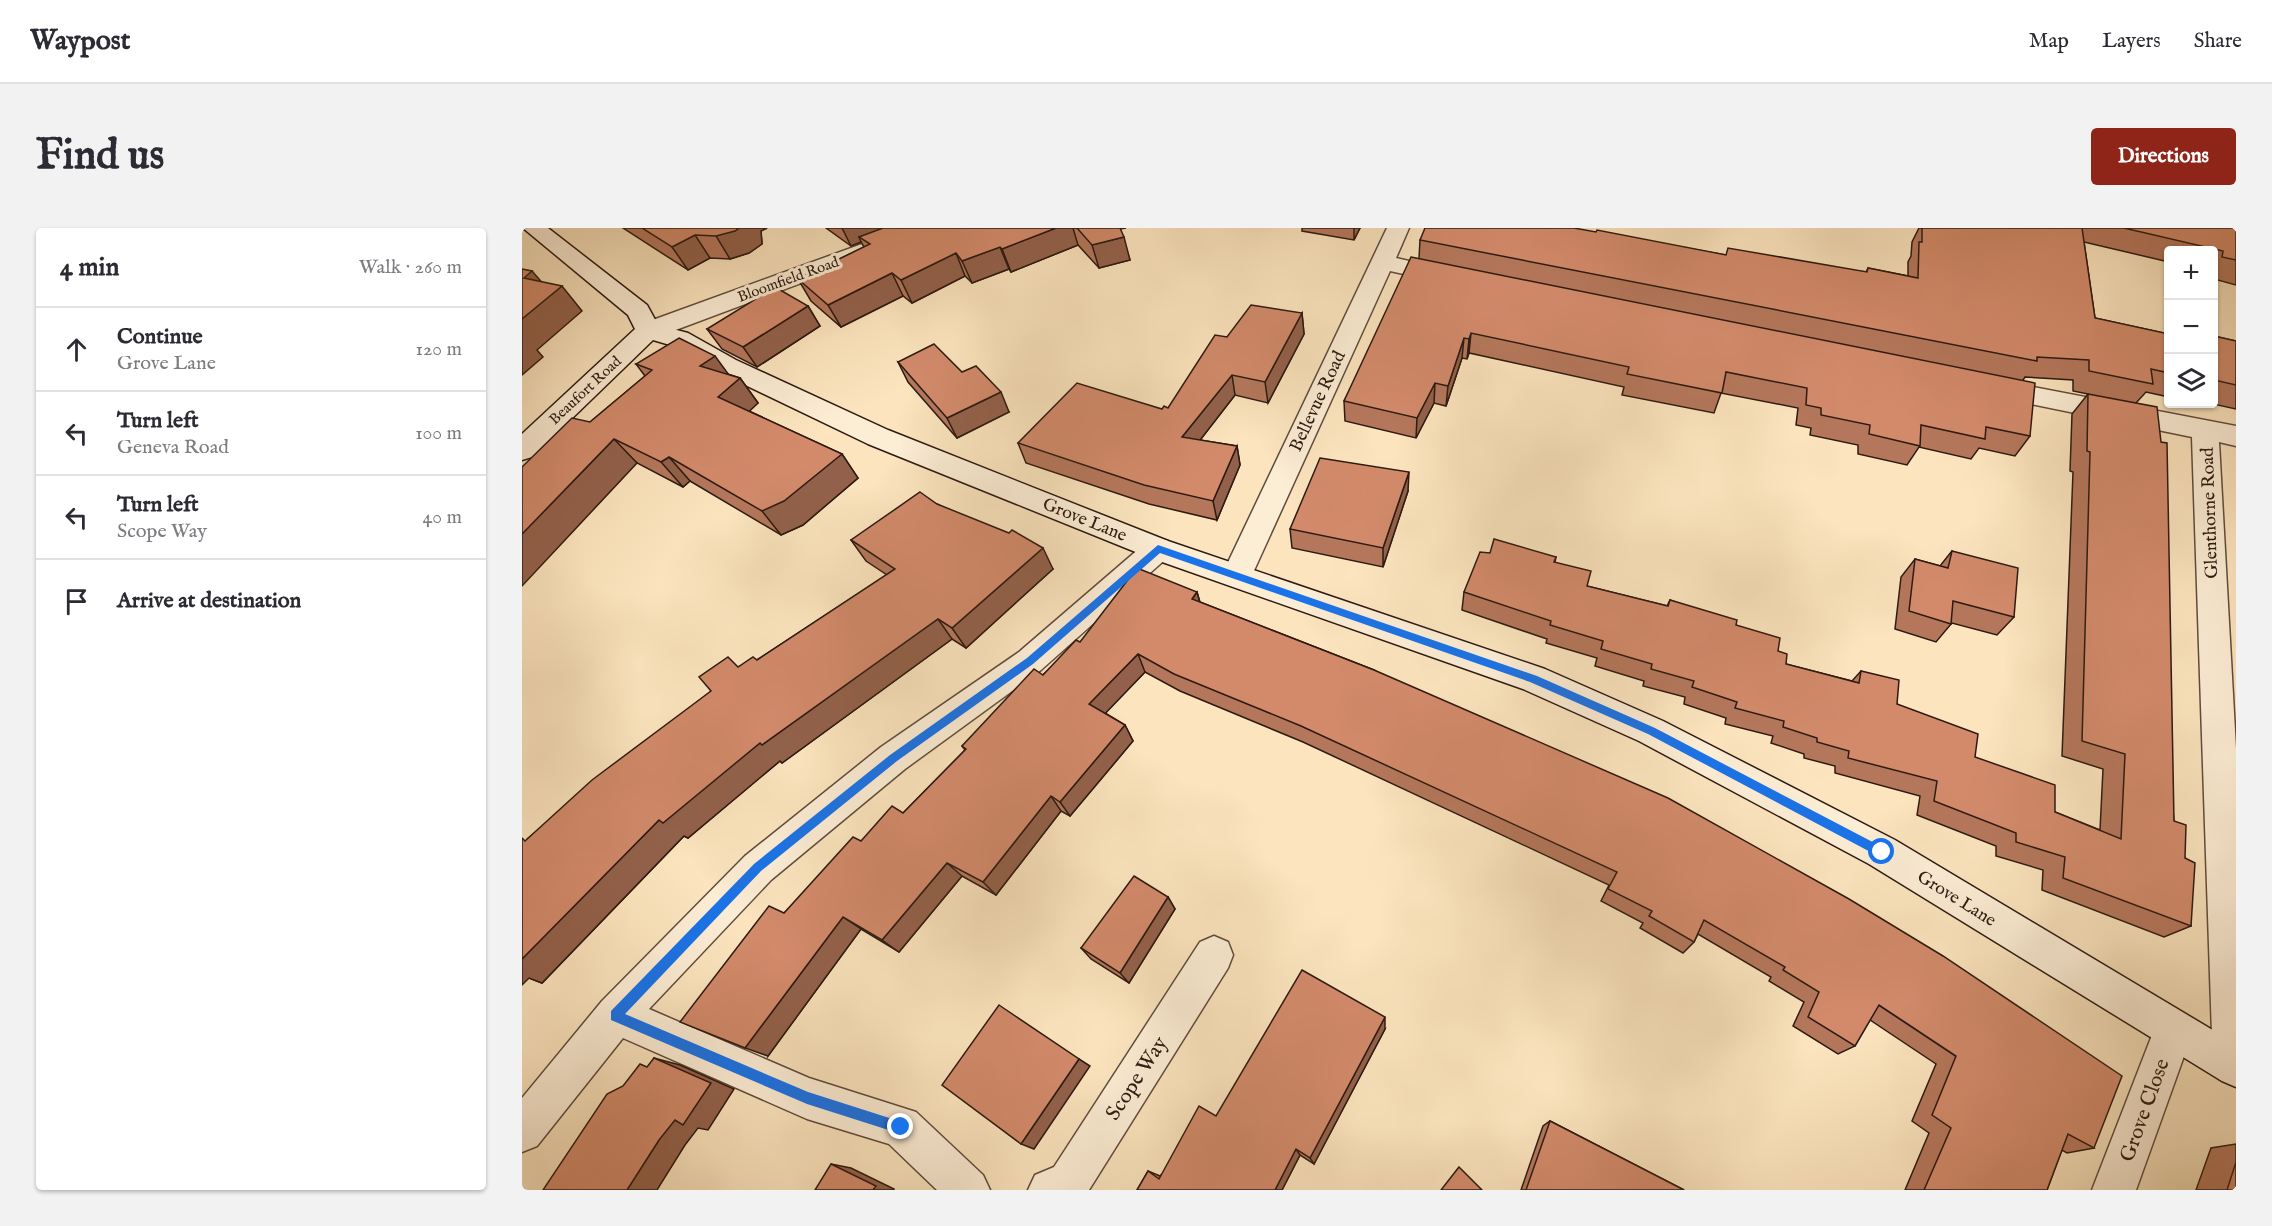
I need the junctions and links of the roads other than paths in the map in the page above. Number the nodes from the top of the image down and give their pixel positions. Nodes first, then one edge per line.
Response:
1 (534, 228) edge
2 (927, 228) edge
3 (1398, 228) edge
4 (1380, 262) junction
5 (1470, 281) edge
6 (648, 331) junction
7 (1970, 384) edge
8 (2221, 433) edge
9 (522, 450) edge
10 (1158, 549) junction
11 (1237, 575) junction
12 (1214, 956) dead end
13 (616, 1016) junction
14 (2173, 1030) junction
15 (2234, 1066) edge
16 (522, 1131) edge
17 (948, 1183) edge
18 (1050, 1190) edge
19 (2114, 1190) edge

1 - 6 street
2 - 6 street, Bloomfield Road
3 - 4 street, Bellevue Road
4 - 5 street
4 - 11 street, Bellevue Road
6 - 9 street, Beaufort Road
6 - 10 street, Grove Lane
7 - 8 street
8 - 15 street, Glenthorne Road
10 - 11 street, Grove Lane
10 - 13 street
11 - 14 street, Grove Lane
12 - 18 street, Scope Way
13 - 16 street
13 - 17 street
14 - 15 street, Grove Lane
14 - 19 street, Grove Close

